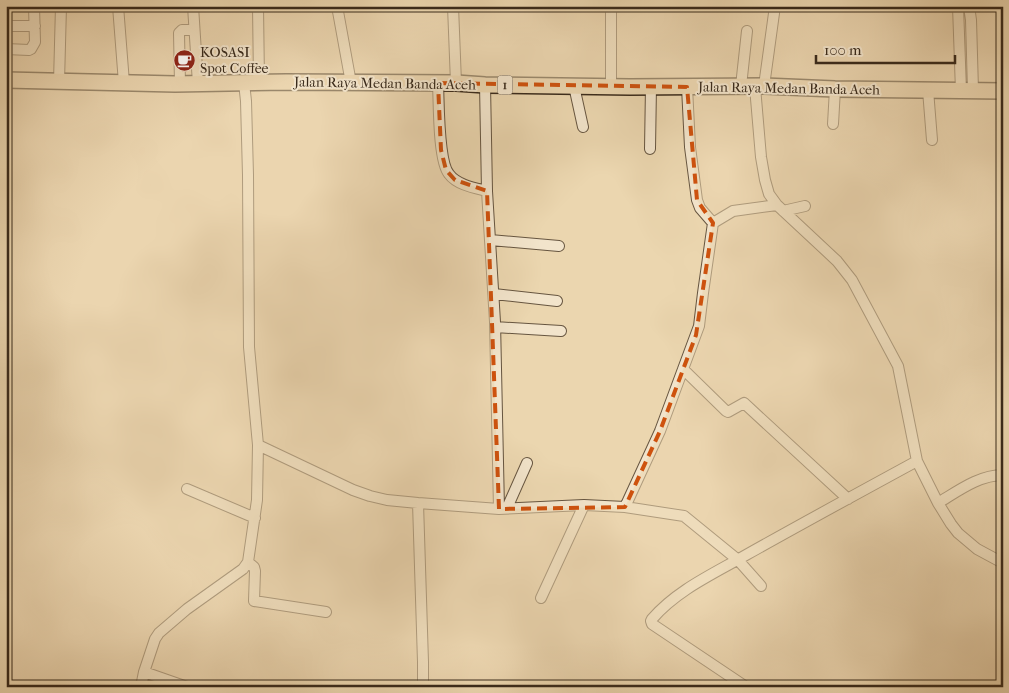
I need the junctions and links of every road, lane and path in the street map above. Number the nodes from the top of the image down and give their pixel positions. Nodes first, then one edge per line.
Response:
1 (34, 6) edge
2 (61, 6) edge
3 (118, 6) edge
4 (193, 6) edge
5 (258, 6) edge
6 (337, 6) edge
7 (453, 6) edge
8 (611, 6) edge
9 (775, 6) edge
10 (958, 6) edge
11 (969, 6) edge
12 (6, 26) edge
13 (35, 26) junction
14 (194, 30) junction
15 (746, 32) dead end
16 (6, 49) edge
17 (6, 80) edge
18 (59, 82) junction
19 (251, 82) junction
20 (124, 83) junction
21 (351, 83) junction
22 (438, 83) junction
23 (456, 83) junction
24 (180, 84) junction
25 (198, 84) junction
26 (485, 85) junction
27 (574, 86) junction
28 (611, 86) junction
29 (651, 86) junction
30 (754, 86) junction
31 (687, 87) junction
32 (835, 89) junction
33 (928, 90) junction
34 (967, 90) junction
35 (1003, 91) edge
36 (833, 124) dead end
37 (583, 127) dead end
38 (932, 140) dead end
39 (650, 149) dead end
40 (487, 192) junction
41 (805, 206) dead end
42 (780, 208) junction
43 (713, 223) junction
44 (490, 240) junction
45 (559, 246) dead end
46 (494, 294) junction
47 (556, 301) dead end
48 (495, 327) junction
49 (561, 331) dead end
50 (683, 369) junction
51 (258, 445) junction
52 (917, 461) junction
53 (527, 463) dead end
54 (1003, 475) edge
55 (186, 489) dead end
56 (848, 499) junction
57 (418, 503) junction
58 (938, 504) junction
59 (584, 505) junction
60 (624, 507) junction
61 (503, 509) junction
62 (255, 518) junction
63 (738, 560) junction
64 (248, 562) junction
65 (1003, 563) edge
66 (761, 586) dead end
67 (541, 598) dead end
68 (326, 612) dead end
69 (144, 672) junction
70 (141, 687) edge
71 (187, 687) edge
72 (423, 687) edge
73 (746, 687) edge

1 - 13 street
2 - 18 street
3 - 20 street
4 - 14 street
5 - 19 street
6 - 21 street
7 - 23 street
8 - 28 street
9 - 30 street
10 - 34 street
11 - 34 street
12 - 13 street
13 - 16 street
14 - 24 street
14 - 25 street
15 - 30 street
17 - 18 highway, Jalan Raya Medan Banda Aceh / 1
18 - 20 highway, Jalan Raya Medan Banda Aceh / 1
19 - 21 highway, Jalan Raya Medan Banda Aceh / 1
19 - 25 highway, Jalan Raya Medan Banda Aceh / 1
19 - 51 street
20 - 24 highway, Jalan Raya Medan Banda Aceh / 1
21 - 22 highway, Jalan Raya Medan Banda Aceh / 1
22 - 23 highway, Jalan Raya Medan Banda Aceh / 1
22 - 40 street
23 - 26 highway, Jalan Raya Medan Banda Aceh / 1
24 - 25 highway, Jalan Raya Medan Banda Aceh / 1
26 - 27 highway, Jalan Raya Medan Banda Aceh / 1
26 - 40 street
27 - 28 highway, Jalan Raya Medan Banda Aceh / 1
27 - 37 street
28 - 29 highway, Jalan Raya Medan Banda Aceh / 1
29 - 31 highway, Jalan Raya Medan Banda Aceh / 1
29 - 39 street
30 - 31 highway, Jalan Raya Medan Banda Aceh / 1
30 - 32 highway, Jalan Raya Medan Banda Aceh / 1
30 - 42 street
31 - 43 street
32 - 33 highway, Jalan Raya Medan Banda Aceh / 1
32 - 36 street
33 - 34 highway, Jalan Raya Medan Banda Aceh / 1
33 - 38 street
34 - 35 highway, Jalan Raya Medan Banda Aceh / 1
40 - 44 street
41 - 42 street
42 - 43 street
42 - 52 street
43 - 50 street
44 - 45 street
44 - 46 street
46 - 47 street
46 - 48 street
48 - 49 street
48 - 61 street
50 - 56 street
50 - 60 street
51 - 57 street
51 - 62 street
52 - 56 street
52 - 58 street
53 - 61 street
54 - 58 street
55 - 62 street
56 - 63 street
57 - 61 street
57 - 72 street
58 - 65 street
59 - 60 street
59 - 61 street
59 - 67 street
60 - 63 street
62 - 64 street
63 - 66 street
63 - 73 street
64 - 68 street
64 - 69 street
69 - 70 street
69 - 71 street

